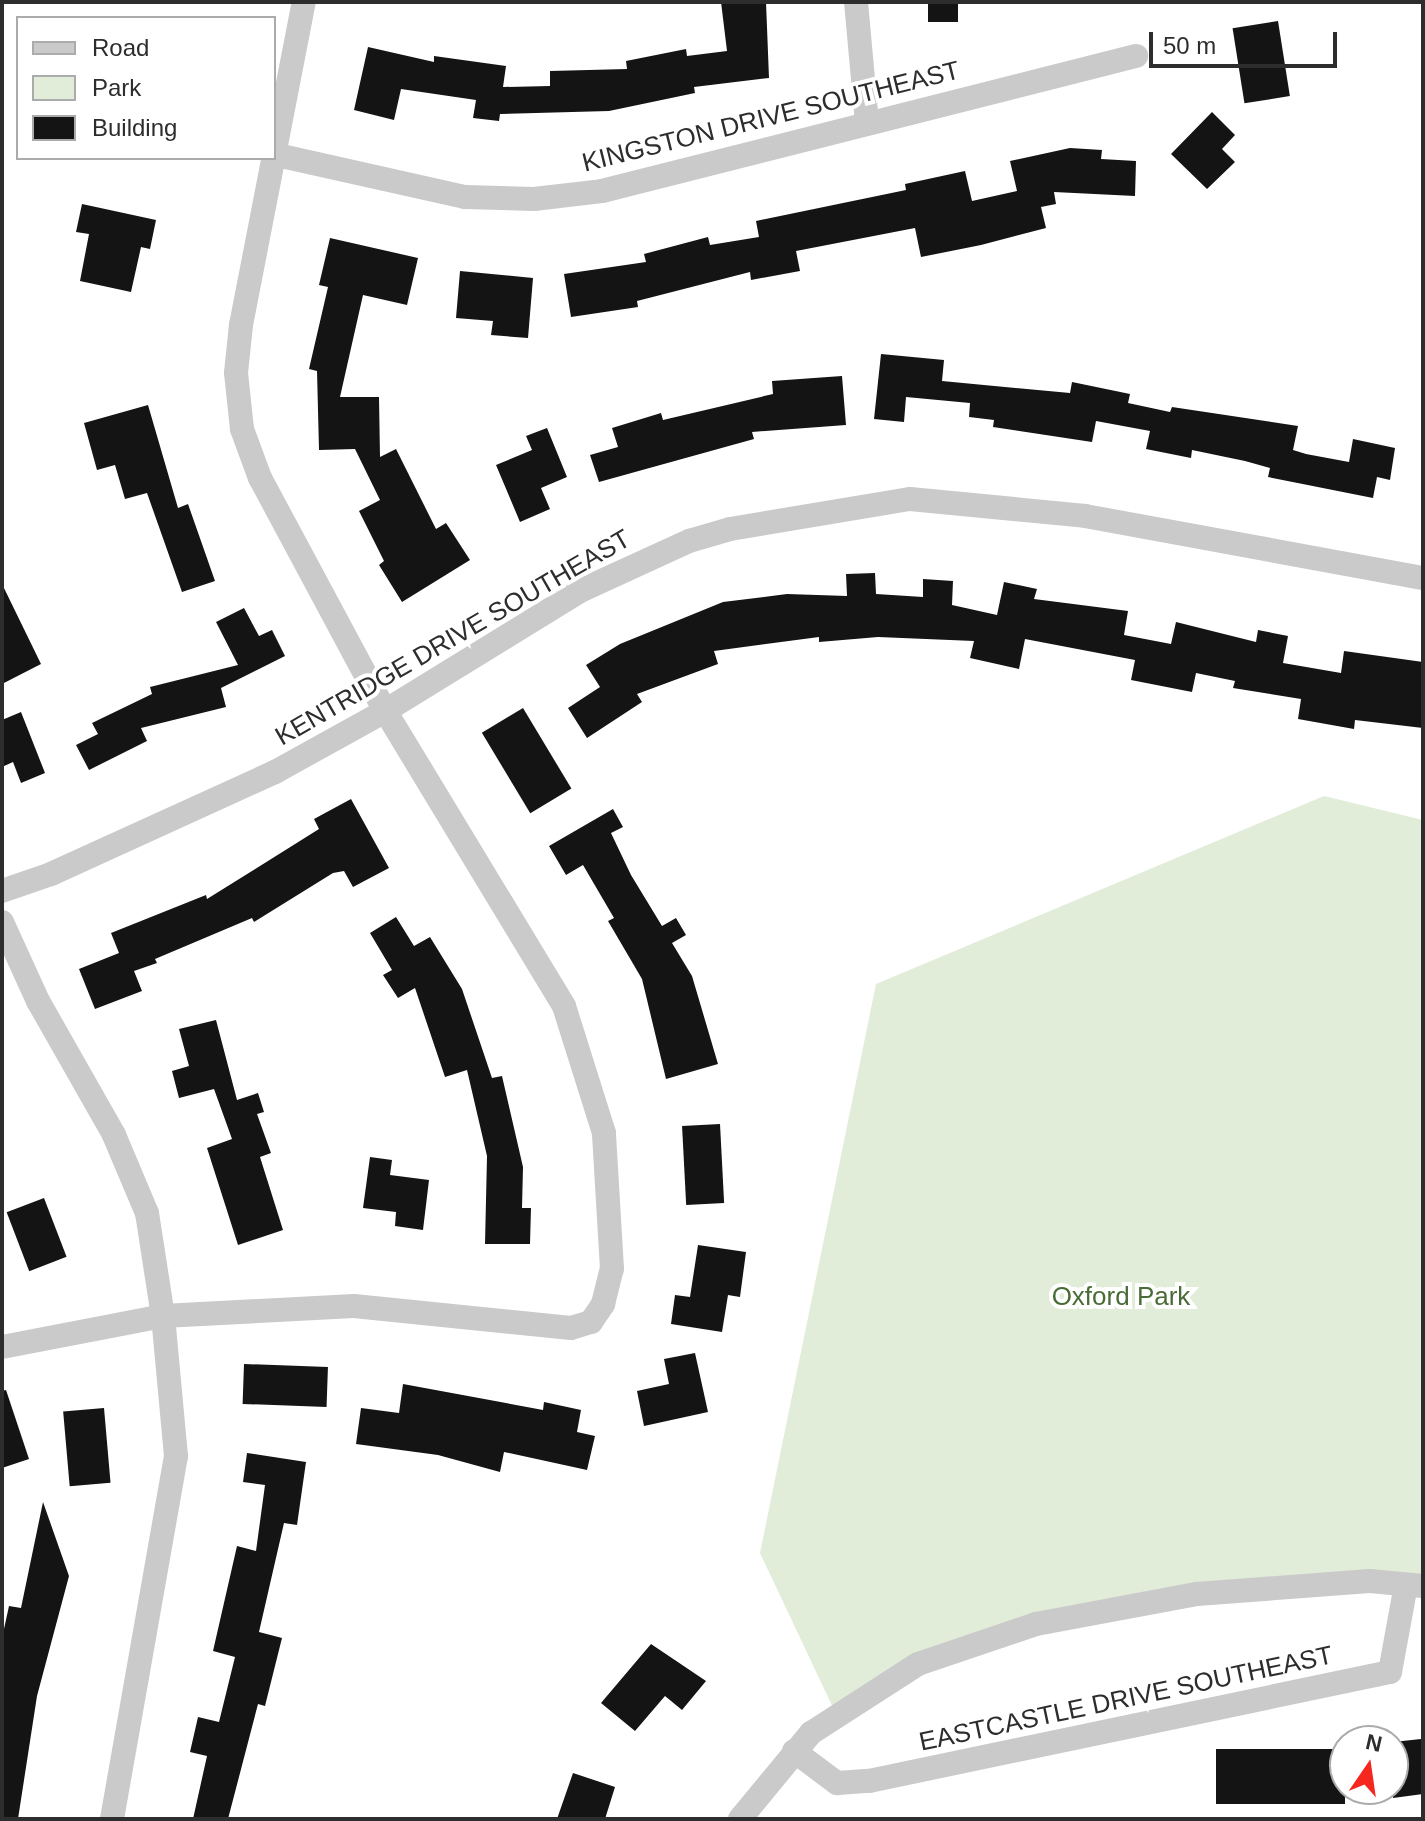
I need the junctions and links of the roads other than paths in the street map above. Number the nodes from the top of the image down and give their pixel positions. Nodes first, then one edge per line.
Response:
1 (304, 2) edge
2 (856, 2) edge
3 (1136, 56) dead end
4 (867, 122) junction
5 (277, 155) junction
6 (276, 160) edge
7 (276, 160) edge
8 (1423, 578) edge
9 (385, 711) junction
10 (2, 891) edge
11 (2, 922) edge
12 (163, 1316) junction
13 (2, 1347) edge
14 (1415, 1585) edge
15 (794, 1751) junction
16 (112, 1819) edge
17 (740, 1819) edge

1 - 5 street
2 - 4 street
3 - 4 street, KINGSTON DRIVE SOUTHEAST
4 - 5 street, KINGSTON DRIVE SOUTHEAST
5 - 6 street
7 - 9 street
8 - 9 street, KENTRIDGE DRIVE SOUTHEAST
9 - 10 street, KENTRIDGE DRIVE SOUTHEAST
9 - 12 street
11 - 12 street
12 - 13 street
12 - 16 street
14 - 15 street, EASTCASTLE DRIVE SOUTHEAST
14 - 15 street, EASTCASTLE DRIVE SOUTHEAST
15 - 17 street, EASTCASTLE DRIVE SOUTHEAST

